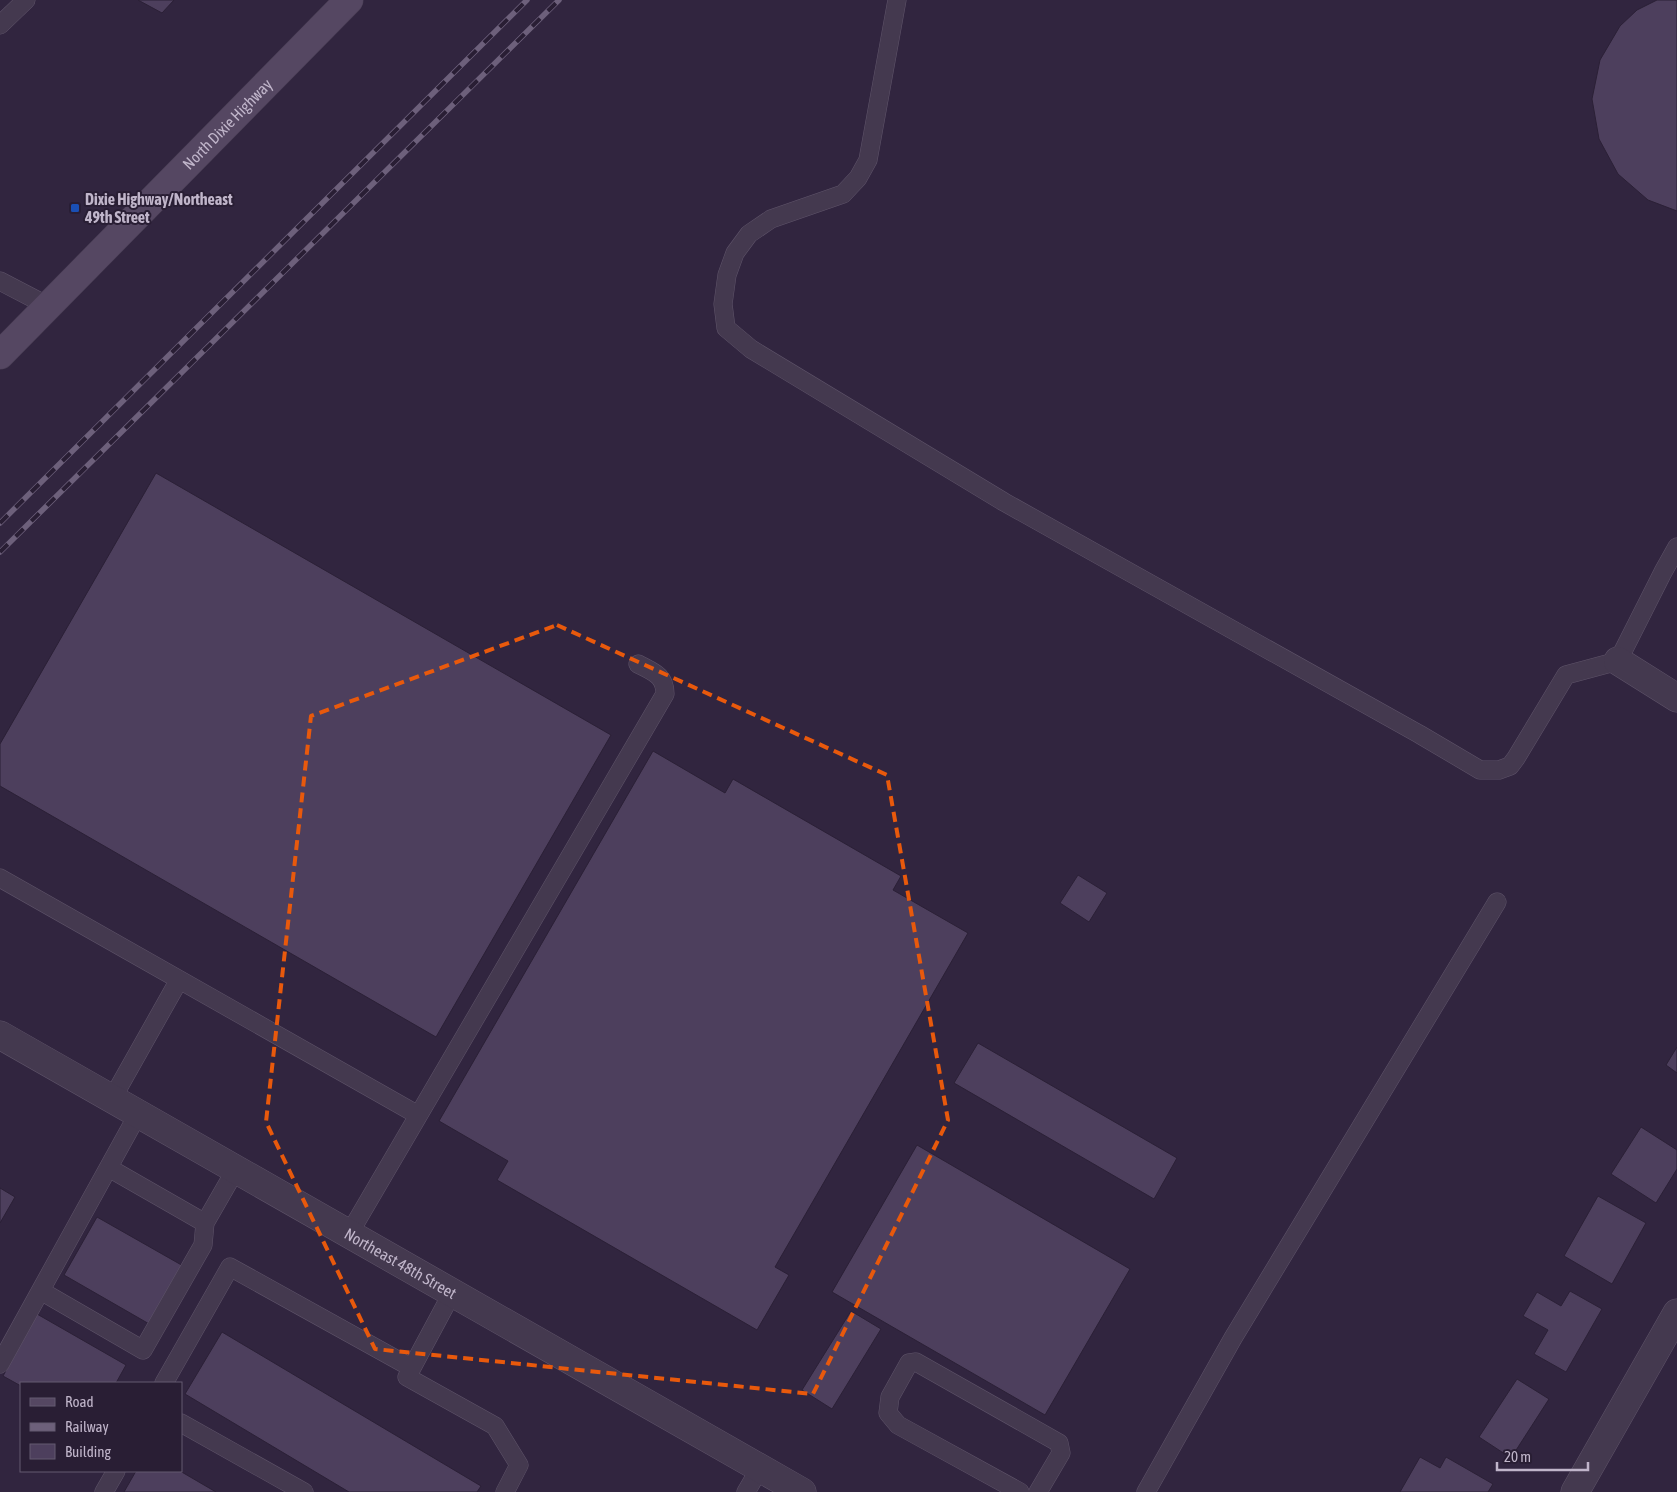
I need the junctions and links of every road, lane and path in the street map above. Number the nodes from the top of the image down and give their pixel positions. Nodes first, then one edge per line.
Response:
1 (26, 0) edge
2 (349, 0) edge
3 (897, 0) edge
4 (0, 25) edge
5 (0, 281) edge
6 (48, 306) junction
7 (0, 356) edge
8 (1677, 548) edge
9 (1618, 662) junction
10 (638, 664) dead end
11 (1677, 698) edge
12 (0, 878) edge
13 (1497, 902) dead end
14 (180, 980) junction
15 (0, 1035) edge
16 (112, 1099) junction
17 (138, 1114) junction
18 (418, 1115) junction
19 (109, 1168) junction
20 (236, 1169) junction
21 (205, 1223) junction
22 (349, 1234) junction
23 (41, 1290) junction
24 (452, 1293) junction
25 (1677, 1313) edge
26 (0, 1364) edge
27 (412, 1368) junction
28 (165, 1382) edge
29 (182, 1424) edge
30 (760, 1468) junction
31 (115, 1472) edge
32 (104, 1492) edge
33 (304, 1492) edge
34 (505, 1492) edge
35 (746, 1492) edge
36 (802, 1492) edge
37 (1020, 1492) edge
38 (1038, 1492) edge
39 (1146, 1492) edge
40 (1575, 1492) edge

1 - 4 lane
2 - 6 main road, North Dixie Highway
3 - 9 lane
5 - 6 lane
6 - 7 main road, North Dixie Highway
8 - 9 lane
9 - 11 street
10 - 18 lane
12 - 14 lane
13 - 39 lane
14 - 16 lane
14 - 18 lane
15 - 16 street, Northeast 48th Street
16 - 17 street, Northeast 48th Street
17 - 19 lane
17 - 20 street, Northeast 48th Street
18 - 22 lane
19 - 21 lane
19 - 23 lane
20 - 21 lane
20 - 22 street, Northeast 48th Street
21 - 23 lane
22 - 24 street, Northeast 48th Street
23 - 26 lane
24 - 27 lane
24 - 30 street, Northeast 48th Street
25 - 40 street
27 - 28 lane
27 - 34 lane
29 - 33 lane
30 - 35 lane
30 - 36 street, Northeast 48th Street
31 - 32 lane
37 - 38 lane

